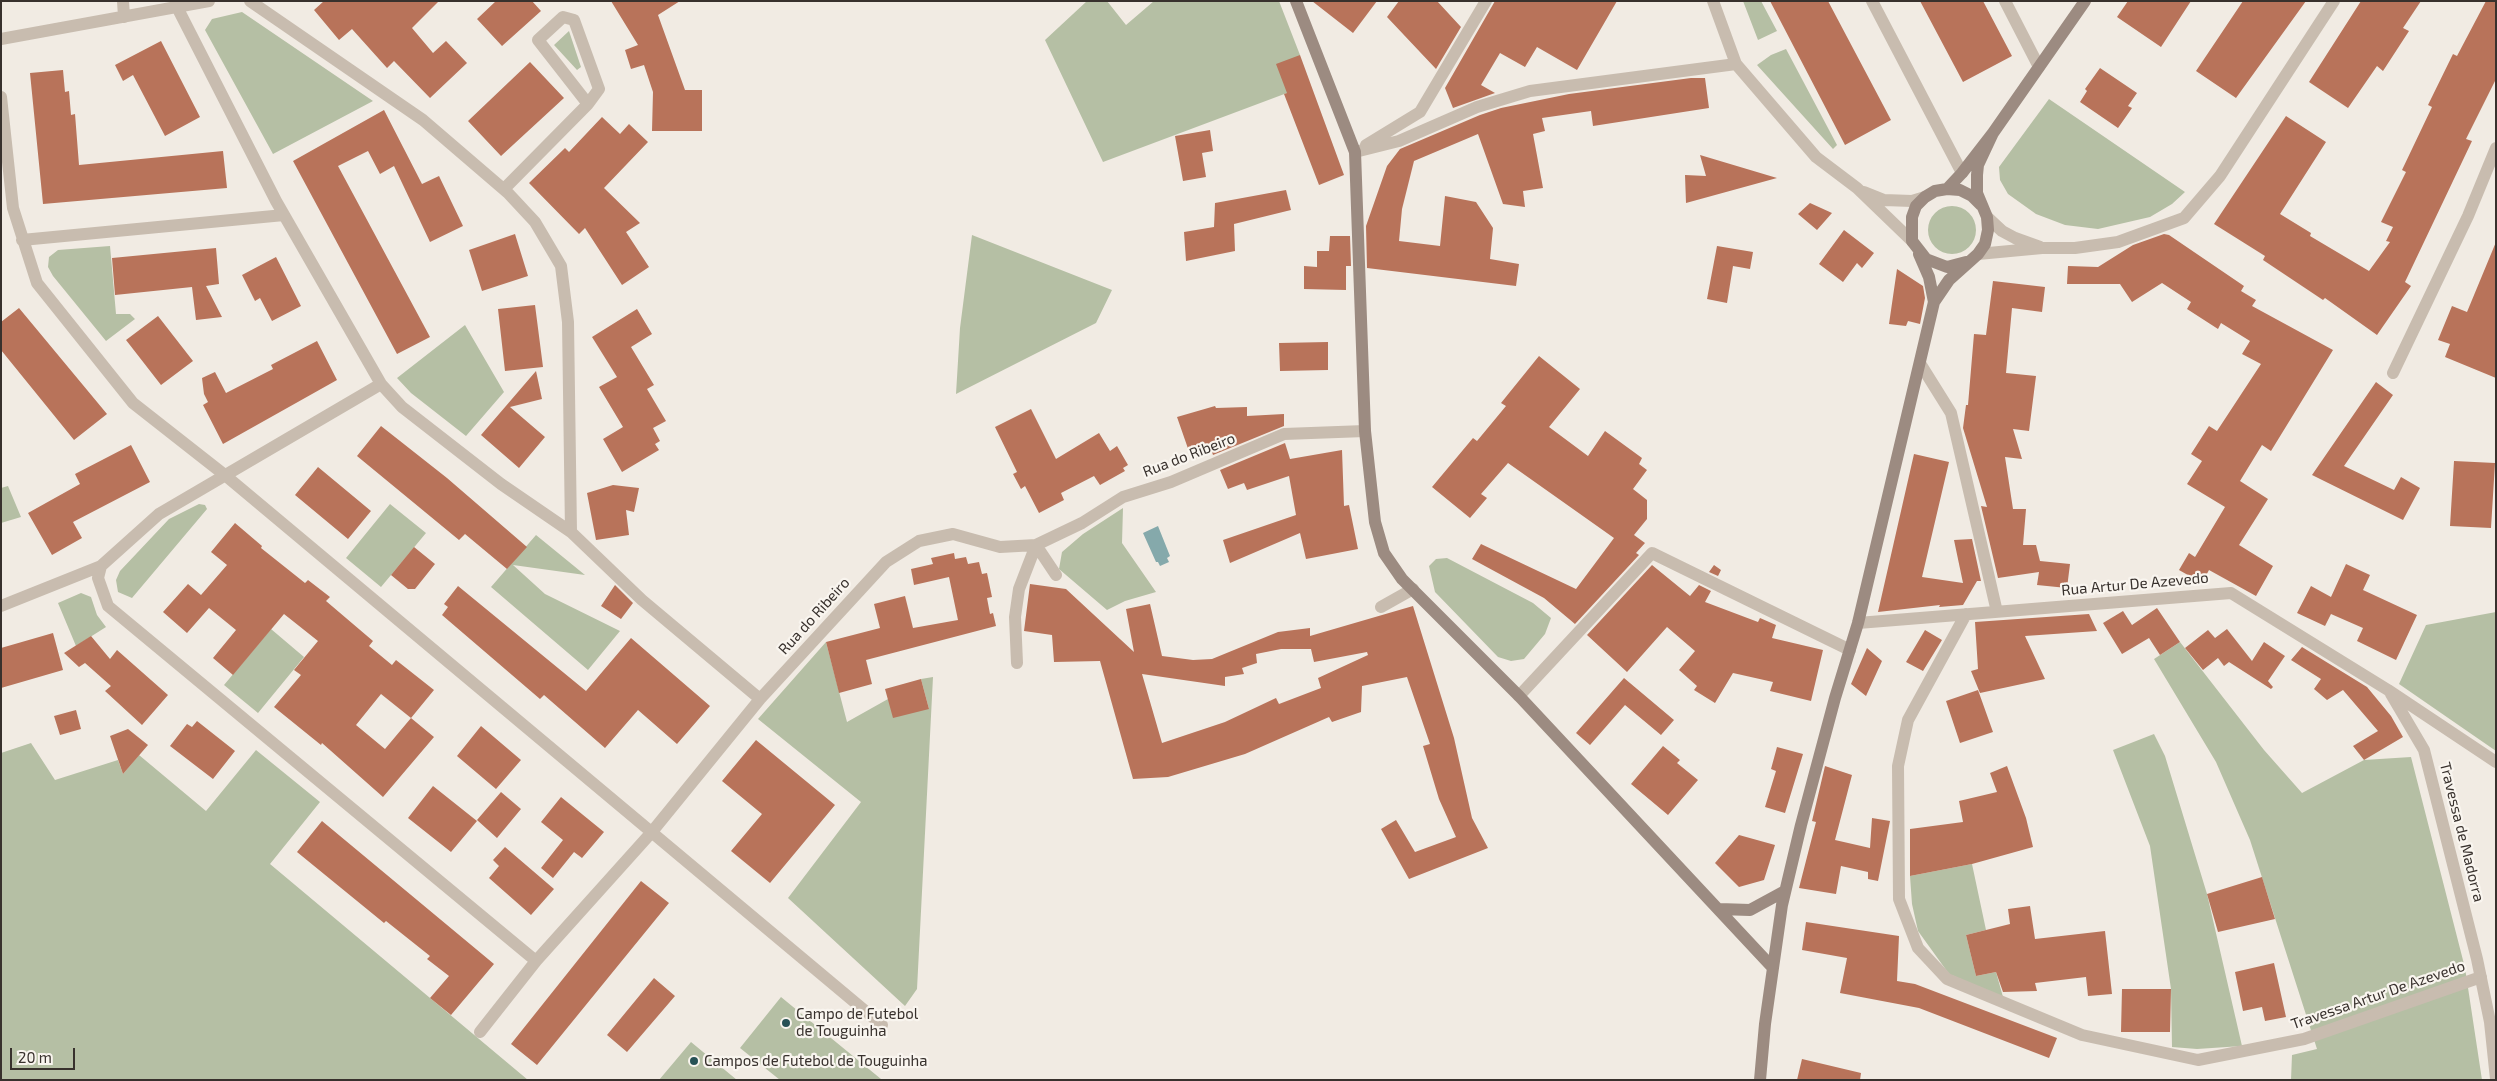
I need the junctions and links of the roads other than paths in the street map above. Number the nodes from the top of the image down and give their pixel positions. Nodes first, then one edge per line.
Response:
1 (123, 1) edge
2 (209, 1) edge
3 (250, 1) edge
4 (1296, 1) edge
5 (1486, 1) edge
6 (1713, 1) edge
7 (1872, 1) edge
8 (2005, 1) edge
9 (2085, 1) edge
10 (2334, 1) edge
11 (177, 7) junction
12 (124, 16) junction
13 (1, 39) edge
14 (1736, 64) junction
15 (2039, 67) junction
16 (1, 97) edge
17 (588, 104) junction
18 (1993, 133) junction
19 (2496, 148) edge
20 (1356, 152) junction
21 (1962, 173) junction
22 (1858, 188) junction
23 (504, 189) junction
24 (1947, 189) junction
25 (1925, 197) junction
26 (1981, 205) junction
27 (284, 215) junction
28 (1987, 217) junction
29 (22, 240) junction
30 (1915, 246) junction
31 (2042, 248) junction
32 (1974, 258) junction
33 (1934, 302) junction
34 (1921, 365) junction
35 (2393, 373) dead end
36 (381, 384) junction
37 (1365, 431) junction
38 (226, 476) junction
39 (571, 532) junction
40 (1036, 545) junction
41 (100, 566) junction
42 (1056, 575) dead end
43 (1413, 589) junction
44 (1, 606) edge
45 (1381, 607) dead end
46 (1997, 612) junction
47 (1966, 614) junction
48 (1858, 623) junction
49 (1850, 650) junction
50 (1017, 663) dead end
51 (2388, 690) junction
52 (1519, 696) junction
53 (760, 699) junction
54 (2496, 762) edge
55 (651, 833) junction
56 (1785, 891) junction
57 (1718, 909) junction
58 (536, 961) junction
59 (1773, 968) junction
60 (2481, 977) junction
61 (882, 1025) dead end
62 (480, 1032) dead end
63 (2496, 1079) edge
64 (1760, 1080) edge

1 - 12 street
2 - 11 street
3 - 23 street
4 - 20 main road
5 - 20 street
6 - 14 street
7 - 21 street
8 - 15 street
9 - 15 main road
10 - 31 street
11 - 12 street
11 - 27 street
12 - 13 street
14 - 20 street
14 - 22 street
15 - 18 main road
16 - 29 street
17 - 17 street
17 - 23 street
18 - 21 main road
18 - 26 main road
19 - 35 street
20 - 37 main road
21 - 24 main road
22 - 25 street
22 - 30 street
23 - 39 street
24 - 25 main road
24 - 26 main road
25 - 30 main road
26 - 28 main road
27 - 29 street
27 - 36 street
28 - 31 street
28 - 32 main road
29 - 38 street
30 - 32 main road
30 - 33 main road
31 - 32 street
32 - 33 main road
33 - 34 main road
34 - 46 street
34 - 48 main road
36 - 38 street
36 - 39 street
37 - 40 street, Rua do Ribeiro
37 - 43 main road
38 - 41 street
38 - 55 street
39 - 53 street
40 - 42 street
40 - 50 street
40 - 53 street, Rua do Ribeiro
41 - 44 street
41 - 58 street
43 - 45 street
43 - 52 main road
46 - 47 street, Rua Artur De Azevedo
46 - 51 street, Rua Artur De Azevedo
47 - 48 street, Rua Artur De Azevedo
47 - 60 street, Travessa Artur De Azevedo
48 - 49 main road
49 - 52 street
49 - 56 main road
51 - 54 street, Rua Artur De Azevedo
51 - 60 street, Travessa de Madorra
52 - 57 main road
53 - 55 street, Rua do Ribeiro
55 - 58 street, Rua do Ribeiro
55 - 61 street
56 - 57 main road
56 - 59 main road
57 - 59 main road
58 - 62 street, Rua do Ribeiro
59 - 64 main road
60 - 63 street, Travessa de Madorra

